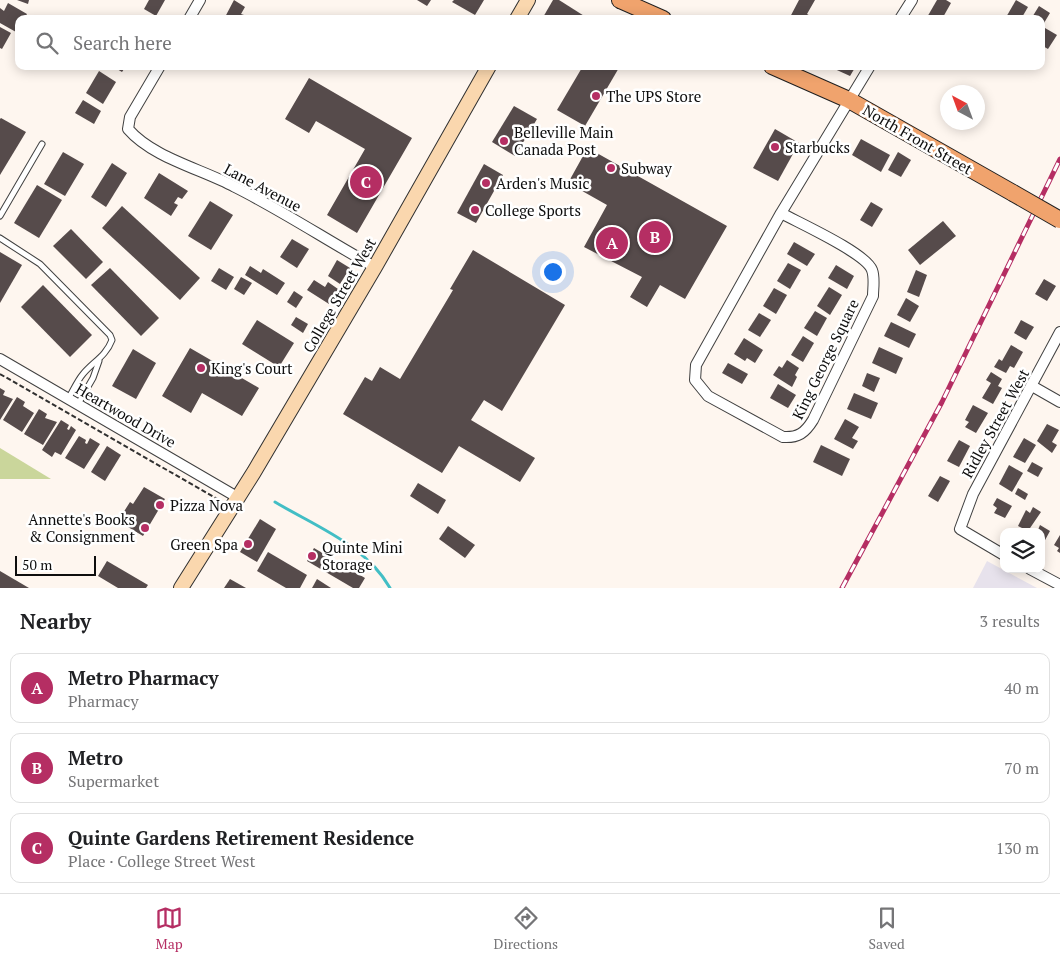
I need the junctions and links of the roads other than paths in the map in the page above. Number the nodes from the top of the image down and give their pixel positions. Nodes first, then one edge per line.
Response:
1 (200, 0) edge
2 (528, 0) edge
3 (620, 0) edge
4 (912, 0) edge
5 (191, 15) edge
6 (519, 15) edge
7 (655, 15) edge
8 (903, 15) edge
9 (158, 70) edge
10 (487, 70) edge
11 (781, 70) edge
12 (868, 70) edge
13 (849, 100) junction
14 (42, 144) dead end
15 (781, 213) junction
16 (0, 216) edge
17 (1060, 220) edge
18 (0, 238) edge
19 (375, 267) junction
20 (1060, 332) edge
21 (0, 359) edge
22 (99, 361) junction
23 (1032, 386) junction
24 (68, 399) junction
25 (1060, 402) edge
26 (78, 404) junction
27 (237, 497) junction
28 (1000, 553) edge
29 (1038, 573) edge
30 (1060, 585) edge
31 (182, 588) edge

1 - 5 street
2 - 6 main road
3 - 7 main road
4 - 8 street
9 - 19 street, Lane Avenue
10 - 19 main road, College Street West
11 - 13 main road, North Front Street
12 - 13 street, King George Square
13 - 15 street, King George Square
13 - 17 main road, North Front Street, bridge
14 - 16 lane
15 - 15 street, King George Square
18 - 22 lane
19 - 27 main road, College Street West
20 - 23 street, Ridley Street West
21 - 24 street, Heartwood Drive
22 - 24 lane
22 - 26 lane
23 - 25 street
23 - 28 street, Ridley Street West
24 - 26 street, Heartwood Drive
26 - 27 street, Heartwood Drive
27 - 31 main road, College Street West
29 - 30 street

